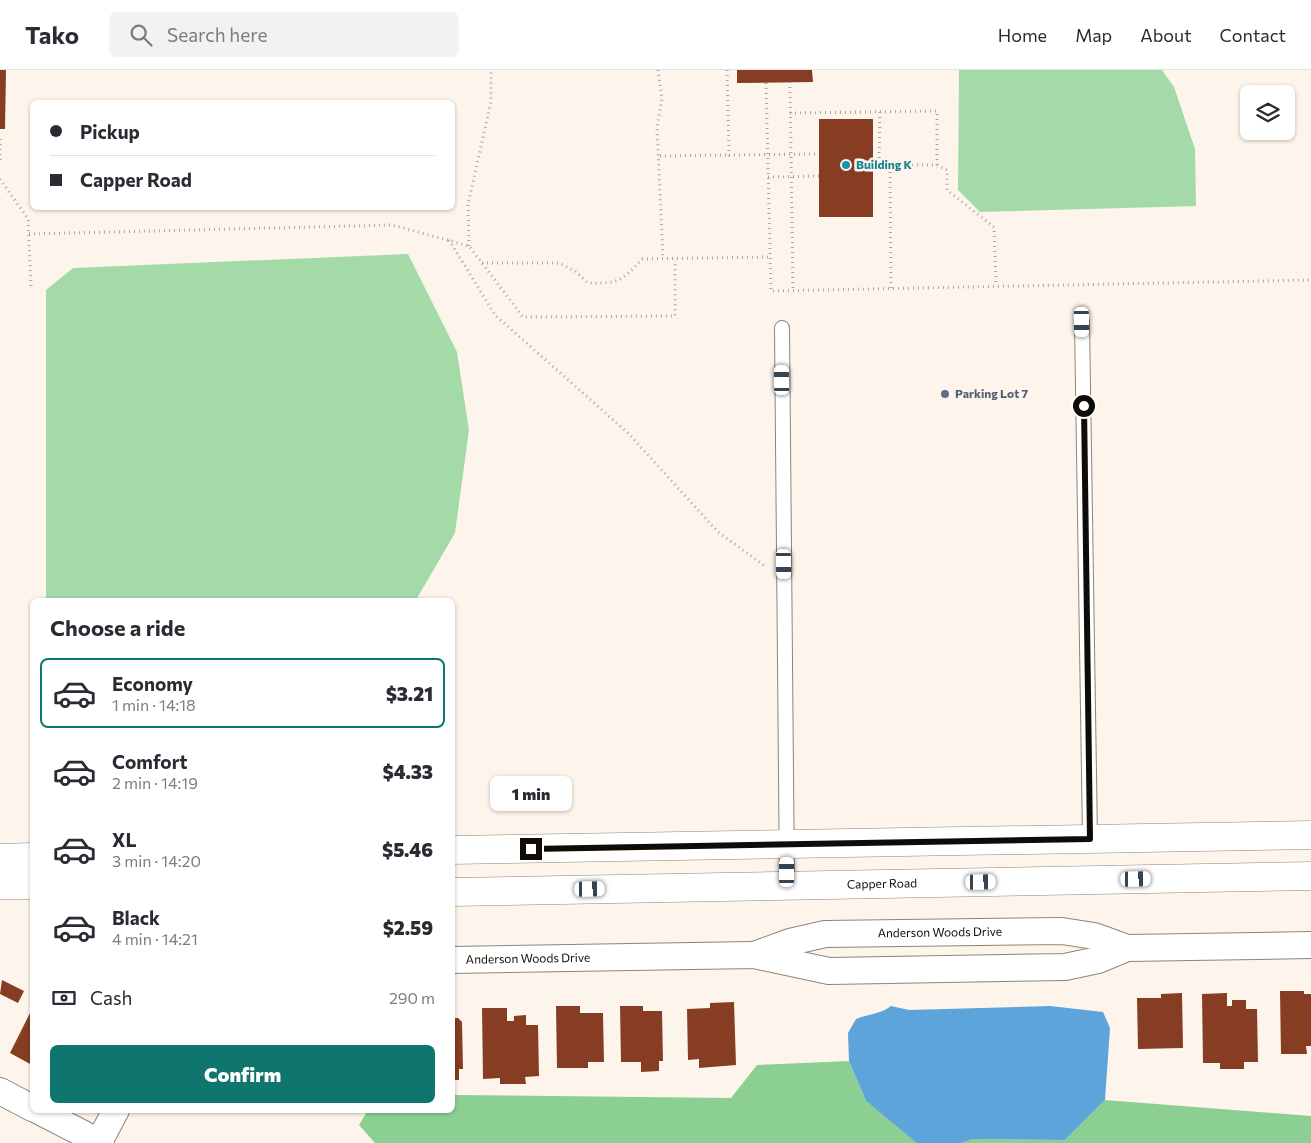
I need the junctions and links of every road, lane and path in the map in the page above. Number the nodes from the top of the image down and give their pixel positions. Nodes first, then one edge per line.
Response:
1 (491, 70) edge
2 (658, 70) edge
3 (727, 70) edge
4 (790, 82) dead end
5 (766, 83) dead end
6 (880, 112) junction
7 (790, 113) junction
8 (0, 138) edge
9 (0, 146) edge
10 (767, 154) junction
11 (791, 154) junction
12 (819, 154) dead end
13 (729, 155) junction
14 (660, 156) junction
15 (0, 160) edge
16 (890, 165) junction
17 (937, 165) junction
18 (791, 176) junction
19 (819, 176) dead end
20 (768, 177) junction
21 (0, 179) edge
22 (29, 234) junction
23 (448, 240) junction
24 (469, 246) junction
25 (770, 257) junction
26 (663, 258) junction
27 (675, 260) junction
28 (482, 263) junction
29 (1311, 280) edge
30 (996, 286) junction
31 (31, 288) dead end
32 (891, 288) junction
33 (793, 290) junction
34 (1082, 322) dead end
35 (782, 328) dead end
36 (784, 581) junction
37 (1311, 835) edge
38 (1090, 839) junction
39 (787, 844) junction
40 (455, 850) edge
41 (30, 857) edge
42 (0, 858) edge
43 (1311, 876) edge
44 (0, 885) edge
45 (30, 885) edge
46 (787, 885) junction
47 (455, 892) edge
48 (1311, 945) edge
49 (1127, 948) junction
50 (754, 955) junction
51 (455, 960) edge
52 (0, 1091) edge
53 (30, 1107) edge
54 (43, 1113) edge
55 (115, 1113) edge
56 (100, 1143) edge

1 - 24 path
2 - 14 path
3 - 13 path
4 - 7 path
5 - 10 path
6 - 7 path
6 - 16 path
6 - 17 path
7 - 11 path
8 - 9 path
9 - 15 path
10 - 11 path
10 - 13 path
10 - 20 path
11 - 12 path
11 - 18 path
13 - 14 path
14 - 26 path
16 - 17 path
16 - 32 path
17 - 30 path
18 - 19 path
18 - 20 path
18 - 33 path
20 - 25 path
21 - 22 path
22 - 23 path
22 - 31 path
23 - 24 path
23 - 36 path
24 - 28 path
25 - 27 path
25 - 33 path
26 - 27 path
26 - 28 path
27 - 28 path
29 - 30 path
30 - 32 path
32 - 33 path
34 - 38 lane
35 - 36 lane
36 - 39 lane
37 - 38 street
38 - 39 street
39 - 40 street
39 - 46 lane
41 - 42 street
43 - 46 street, Capper Road
44 - 45 street
46 - 47 street, Capper Road
48 - 49 street, Anderson Woods Drive
49 - 50 street, Anderson Woods Drive
49 - 50 street, Anderson Woods Drive
50 - 51 street, Anderson Woods Drive
52 - 53 street
54 - 56 street
55 - 56 street

